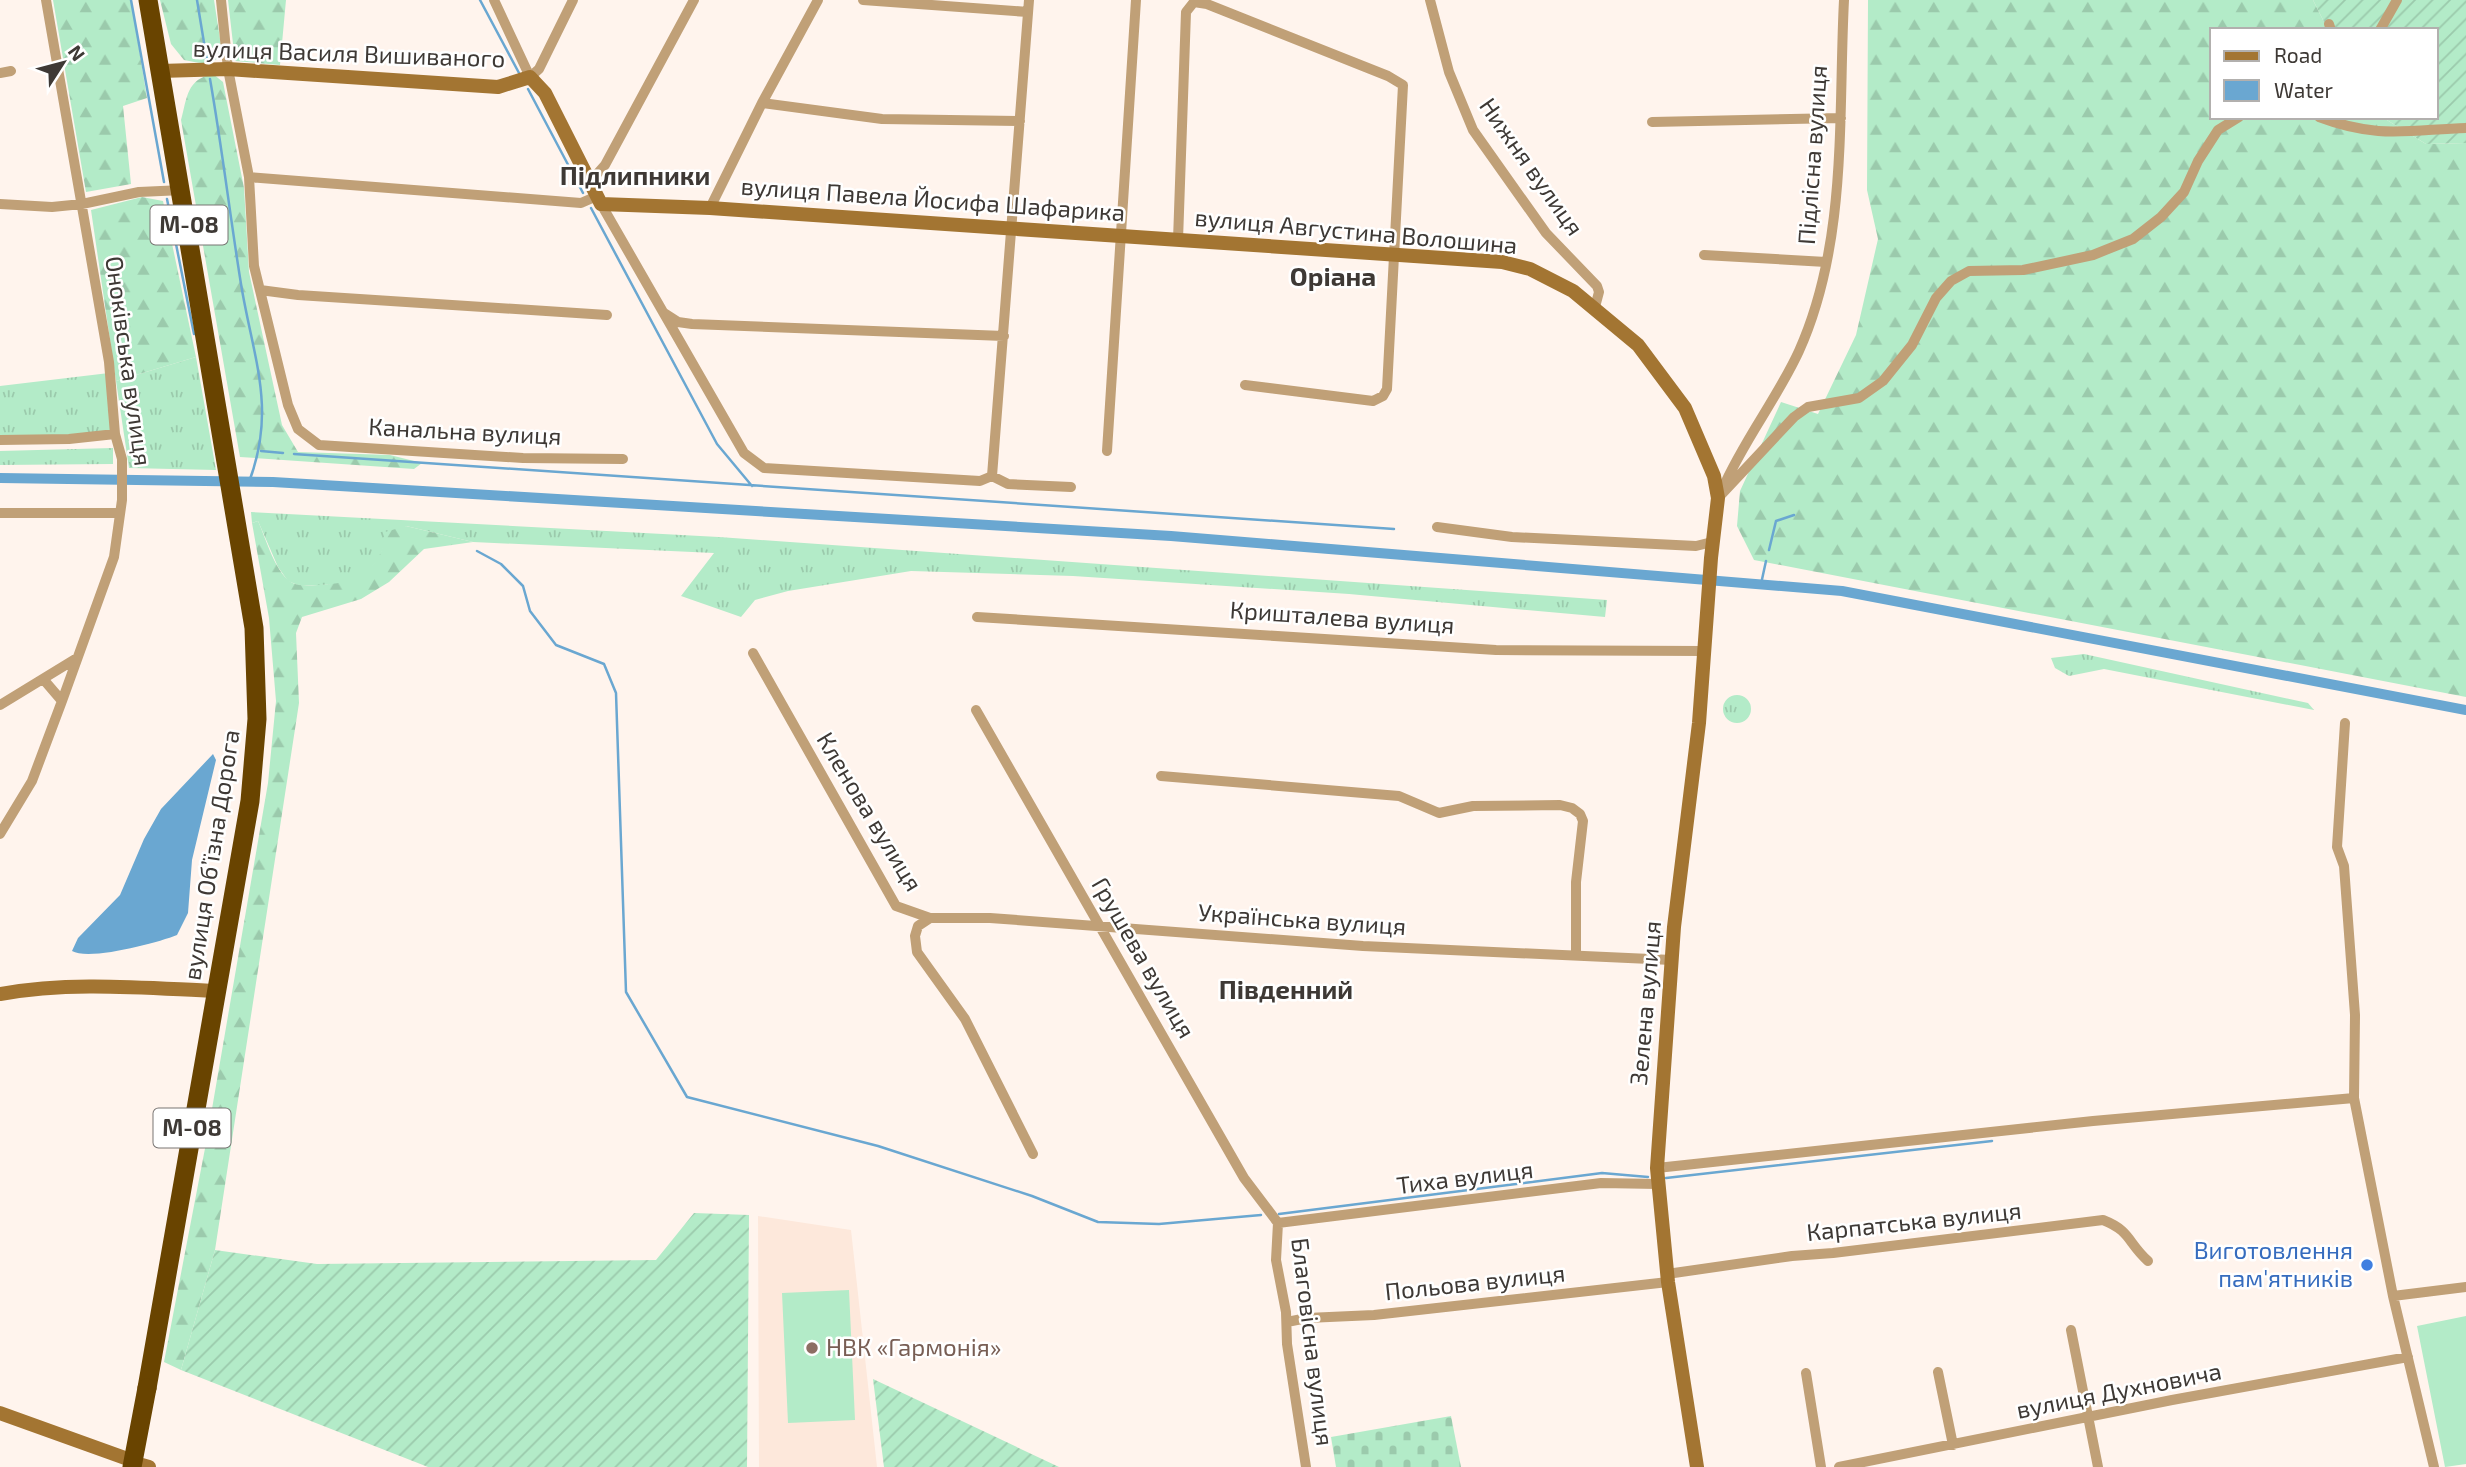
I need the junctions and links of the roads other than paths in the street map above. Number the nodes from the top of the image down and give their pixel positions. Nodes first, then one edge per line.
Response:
1 (46, 0) edge
2 (148, 0) edge
3 (221, 0) edge
4 (494, 0) edge
5 (573, 0) edge
6 (694, 0) edge
7 (817, 0) edge
8 (863, 0) edge
9 (1029, 0) edge
10 (1136, 0) edge
11 (1430, 0) edge
12 (1844, 0) edge
13 (2397, 0) edge
14 (1028, 12) junction
15 (2381, 28) edge
16 (228, 69) junction
17 (160, 71) junction
18 (530, 77) junction
19 (762, 103) junction
20 (1840, 118) junction
21 (2236, 119) edge
22 (2324, 119) edge
23 (2354, 119) edge
24 (1020, 121) junction
25 (1652, 122) dead end
26 (2349, 128) junction
27 (2466, 128) edge
28 (249, 177) junction
29 (183, 190) junction
30 (596, 194) junction
31 (0, 204) edge
32 (82, 204) junction
33 (710, 208) junction
34 (1012, 231) junction
35 (1122, 236) junction
36 (1178, 240) junction
37 (1396, 254) junction
38 (1704, 255) dead end
39 (1826, 262) junction
40 (260, 290) junction
41 (1595, 307) junction
42 (663, 312) junction
43 (607, 315) dead end
44 (1004, 336) junction
45 (1245, 386) dead end
46 (116, 434) junction
47 (0, 440) edge
48 (1107, 451) dead end
49 (623, 459) dead end
50 (992, 476) junction
51 (1071, 487) dead end
52 (1718, 498) junction
53 (0, 513) edge
54 (120, 513) junction
55 (1437, 527) dead end
56 (1712, 542) junction
57 (977, 617) dead end
58 (1704, 651) junction
59 (753, 653) dead end
60 (77, 658) junction
61 (44, 680) junction
62 (62, 701) junction
63 (0, 705) edge
64 (976, 710) dead end
65 (2346, 723) dead end
66 (1161, 776) dead end
67 (0, 834) edge
68 (930, 918) junction
69 (1101, 927) junction
70 (1576, 957) junction
71 (1672, 960) junction
72 (216, 991) junction
73 (0, 994) edge
74 (2354, 1098) junction
75 (1033, 1154) dead end
76 (1657, 1168) junction
77 (1658, 1184) junction
78 (1278, 1223) junction
79 (2148, 1261) dead end
80 (1668, 1278) junction
81 (2466, 1287) edge
82 (2393, 1296) junction
83 (1287, 1322) junction
84 (2071, 1330) dead end
85 (2408, 1357) junction
86 (1938, 1372) dead end
87 (1806, 1373) dead end
88 (0, 1413) edge
89 (2088, 1419) junction
90 (1953, 1445) junction
91 (141, 1465) edge
92 (1306, 1467) edge
93 (1696, 1467) edge
94 (1821, 1467) edge
95 (1839, 1467) edge
96 (2098, 1467) edge
97 (2434, 1467) edge

1 - 32 street, Оноківська вулиця
2 - 17 highway, вулиця Обʼїзна Дорога / М-08
3 - 16 street
4 - 18 street
5 - 18 street, вулиця Василя Вишиваного
6 - 30 street
7 - 19 street
8 - 14 street
9 - 14 street
10 - 35 street
11 - 41 street, Нижня вулиця
12 - 20 street, Підлісна вулиця
13 - 15 street
14 - 24 street
16 - 17 street, вулиця Василя Вишиваного
16 - 18 street, вулиця Василя Вишиваного
16 - 28 street
17 - 29 highway, вулиця Обʼїзна Дорога / М-08
18 - 30 street
19 - 24 street
19 - 33 street
20 - 25 street
20 - 39 street, Підлісна вулиця
21 - 52 street
22 - 26 street
23 - 26 street
24 - 34 street
26 - 27 street
28 - 30 street, вулиця Павела Йосифа Шафарика
28 - 40 street
29 - 32 street
29 - 72 highway, вулиця Обʼїзна Дорога / М-08
30 - 33 street, вулиця Павела Йосифа Шафарика
30 - 42 street
31 - 32 street
32 - 46 street, Оноківська вулиця
33 - 34 street, вулиця Павела Йосифа Шафарика
34 - 35 street, вулиця Павела Йосифа Шафарика
34 - 44 street
35 - 36 street, вулиця Павела Йосифа Шафарика
35 - 48 street
36 - 37 street, вулиця Августина Волошина
36 - 37 street
37 - 41 street, вулиця Августина Волошина
37 - 45 street
38 - 39 street
39 - 52 street, Підлісна вулиця
40 - 43 street
40 - 49 street, Канальна вулиця
41 - 52 street, вулиця Августина Волошина
42 - 44 street
42 - 50 street
44 - 50 street
46 - 47 street
46 - 54 street, Оноківська вулиця
50 - 51 street
52 - 56 street, вулиця Августина Волошина
53 - 54 street
54 - 60 street, Оноківська вулиця
55 - 56 street
56 - 58 street, Зелена вулиця
57 - 58 street, Кришталева вулиця
58 - 71 street, Зелена вулиця
59 - 68 street, Кленова вулиця
60 - 61 street
60 - 62 street, Оноківська вулиця
61 - 62 street
61 - 63 street
62 - 67 street, Оноківська вулиця
64 - 69 street, Грушева вулиця
65 - 74 street
66 - 70 street
68 - 69 street, Українська вулиця
68 - 75 street, Кленова вулиця
69 - 70 street, Українська вулиця
69 - 78 street, Грушева вулиця
70 - 71 street, Українська вулиця
71 - 76 street, Зелена вулиця
72 - 73 street
72 - 91 highway, вулиця Обʼїзна Дорога / М-08, bridge
74 - 76 street
74 - 82 street
76 - 77 street, Зелена вулиця
77 - 78 street, Тиха вулиця
77 - 80 street, Зелена вулиця
78 - 83 street, Благовісна вулиця
79 - 80 street, Карпатська вулиця
80 - 83 street, Польова вулиця
80 - 93 street, Зелена вулиця
81 - 82 street
82 - 85 street
83 - 92 street, Благовісна вулиця
84 - 89 street
85 - 89 street, вулиця Духновича
85 - 97 street
86 - 90 street
87 - 94 street
88 - 91 street
89 - 90 street, вулиця Духновича
89 - 96 street
90 - 95 street, вулиця Духновича

